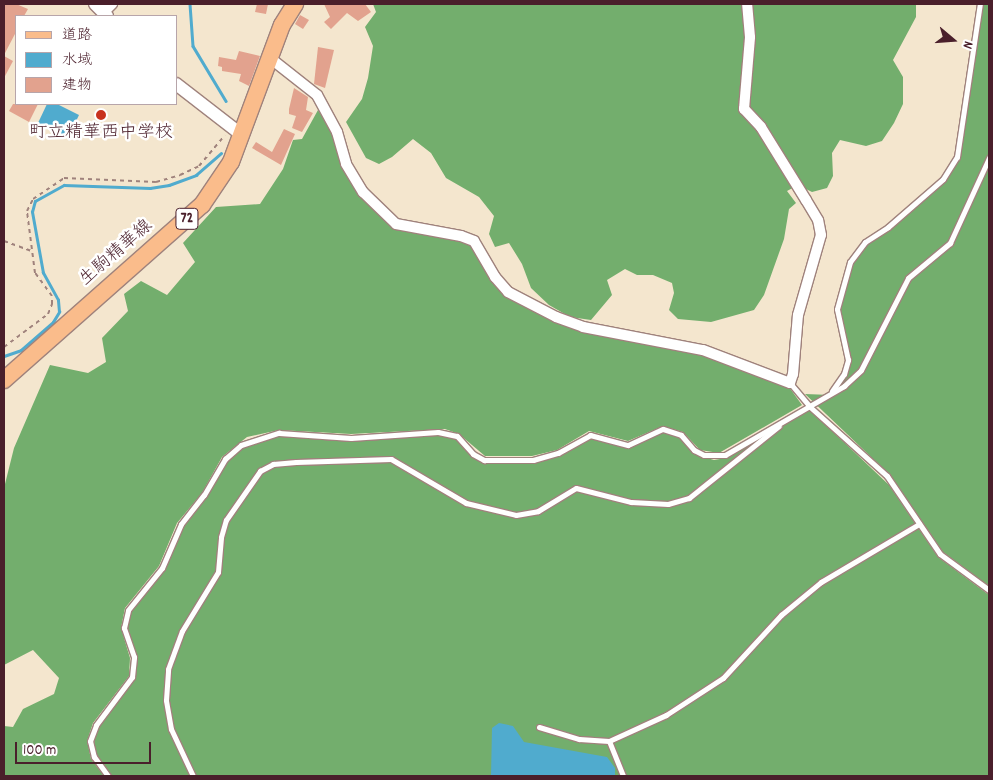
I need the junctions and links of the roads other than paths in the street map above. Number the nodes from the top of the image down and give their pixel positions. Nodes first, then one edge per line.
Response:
1 (295, 4) edge
2 (747, 4) edge
3 (980, 4) edge
4 (270, 58) junction
5 (178, 86) edge
6 (242, 135) junction
7 (989, 158) edge
8 (4, 380) edge
9 (790, 383) junction
10 (830, 394) junction
11 (809, 406) junction
12 (791, 416) junction
13 (919, 524) junction
14 (989, 590) edge
15 (539, 727) dead end
16 (609, 741) junction
17 (108, 776) edge
18 (192, 776) edge
19 (623, 776) edge

1 - 4 main road, 生駒精華線 / 72
2 - 9 street
3 - 10 lane
4 - 6 main road, 生駒精華線 / 72
4 - 9 street
5 - 6 street
6 - 8 main road, 生駒精華線 / 72
7 - 10 lane
9 - 11 lane
10 - 11 lane
11 - 12 lane
11 - 13 lane
12 - 17 lane
12 - 18 lane
13 - 14 lane
13 - 16 lane
15 - 16 lane
16 - 19 lane

